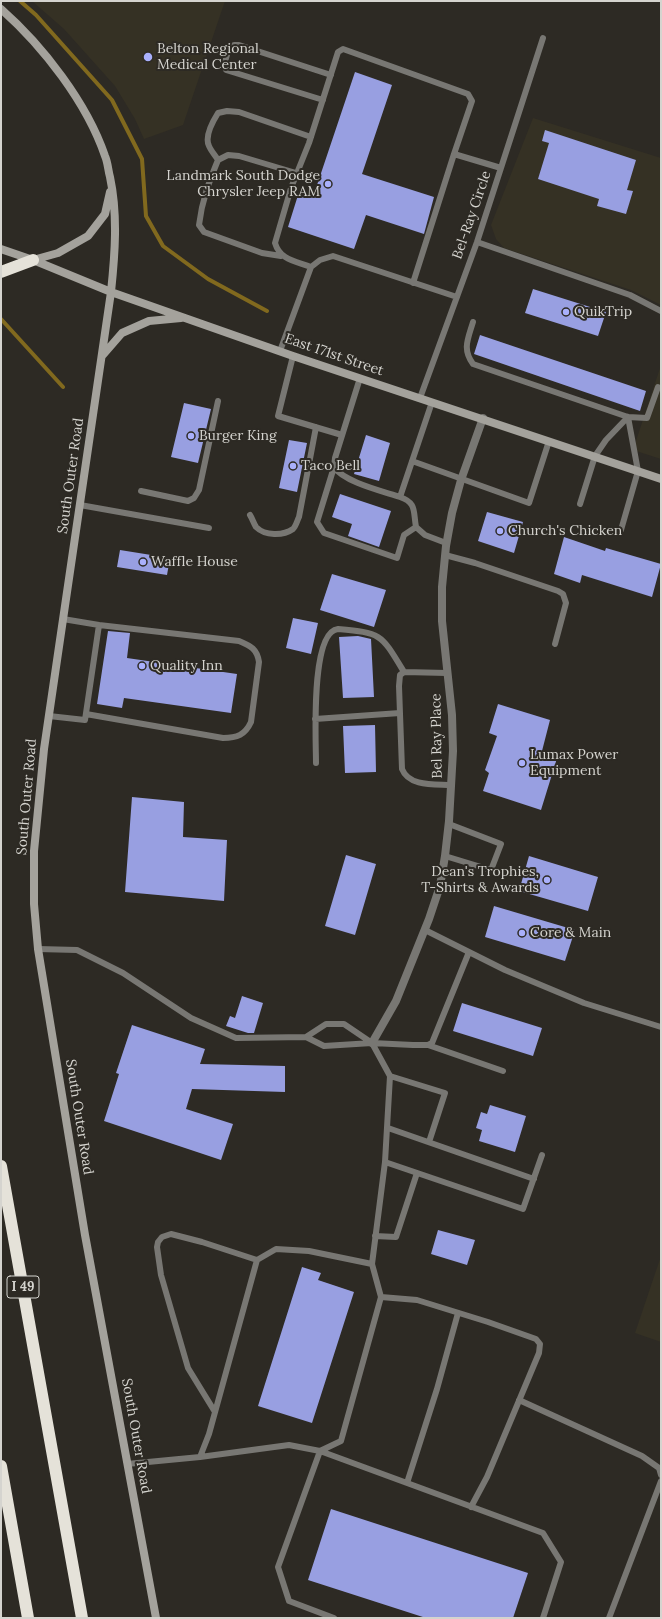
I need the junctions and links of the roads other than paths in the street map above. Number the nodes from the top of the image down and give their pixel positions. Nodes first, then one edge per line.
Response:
1 (1, 9) edge
2 (543, 38) dead end
3 (331, 75) junction
4 (323, 100) junction
5 (311, 137) junction
6 (454, 154) junction
7 (218, 160) junction
8 (500, 168) junction
9 (296, 173) junction
10 (112, 186) junction
11 (476, 242) junction
12 (1, 249) edge
13 (281, 256) junction
14 (33, 260) junction
15 (311, 267) junction
16 (1, 272) edge
17 (412, 283) junction
18 (111, 292) junction
19 (457, 297) junction
20 (661, 311) edge
21 (184, 318) junction
22 (473, 322) dead end
23 (280, 351) junction
24 (102, 356) junction
25 (293, 356) junction
26 (360, 378) junction
27 (661, 380) edge
28 (660, 388) edge
29 (420, 398) junction
30 (218, 401) dead end
31 (432, 402) junction
32 (628, 417) junction
33 (483, 418) junction
34 (316, 427) junction
35 (342, 435) junction
36 (550, 441) junction
37 (595, 456) junction
38 (412, 462) junction
39 (334, 467) junction
40 (638, 471) junction
41 (661, 479) edge
42 (461, 480) junction
43 (141, 491) dead end
44 (400, 497) junction
45 (80, 504) junction
46 (580, 504) dead end
47 (250, 515) dead end
48 (416, 527) junction
49 (209, 528) dead end
50 (620, 530) dead end
51 (446, 543) junction
52 (445, 556) junction
53 (63, 619) junction
54 (99, 625) junction
55 (555, 644) dead end
56 (404, 672) junction
57 (448, 673) junction
58 (400, 713) junction
59 (86, 714) junction
60 (49, 716) junction
61 (316, 719) junction
62 (316, 763) dead end
63 (451, 785) junction
64 (449, 824) junction
65 (445, 856) junction
66 (425, 930) junction
67 (38, 949) junction
68 (469, 952) junction
69 (661, 1027) edge
70 (306, 1037) junction
71 (372, 1044) junction
72 (428, 1045) junction
73 (503, 1070) dead end
74 (390, 1076) junction
75 (388, 1128) junction
76 (429, 1142) junction
77 (542, 1155) dead end
78 (385, 1162) junction
79 (1, 1166) edge
80 (417, 1173) junction
81 (534, 1179) junction
82 (375, 1236) junction
83 (257, 1260) junction
84 (372, 1264) junction
85 (381, 1297) junction
86 (458, 1312) junction
87 (518, 1400) junction
88 (215, 1412) junction
89 (320, 1451) junction
90 (200, 1457) junction
91 (127, 1464) junction
92 (1, 1466) edge
93 (661, 1475) edge
94 (661, 1481) edge
95 (407, 1483) junction
96 (471, 1506) junction
97 (28, 1618) edge
98 (82, 1618) edge
99 (156, 1618) edge
100 (334, 1618) edge
101 (543, 1618) edge
102 (609, 1618) edge

1 - 10 street, South Outer Road
2 - 8 lane, Bel-Ray Circle
3 - 4 lane
3 - 4 lane
3 - 6 lane
4 - 5 lane
5 - 7 lane
5 - 9 lane
6 - 8 lane
6 - 17 lane
7 - 9 lane
7 - 13 lane
8 - 11 lane, Bel-Ray Circle
9 - 13 lane
10 - 14 street
10 - 18 street, South Outer Road
11 - 19 lane, Bel-Ray Circle
11 - 20 lane
12 - 14 street, East 171st Street
13 - 15 lane
14 - 16 highway
14 - 18 street, East 171st Street
15 - 17 lane
15 - 23 lane
17 - 19 lane
18 - 21 street, East 171st Street
18 - 24 street, South Outer Road
19 - 29 lane, Bel-Ray Circle
21 - 23 street, East 171st Street
21 - 24 street
22 - 32 lane
23 - 25 street, East 171st Street
24 - 45 street, South Outer Road
25 - 26 street, East 171st Street
25 - 34 lane
26 - 29 street, East 171st Street
26 - 35 lane
27 - 28 lane
28 - 32 lane
29 - 31 street, East 171st Street
30 - 43 lane
31 - 33 street, East 171st Street
31 - 38 lane
32 - 37 lane
32 - 40 lane
33 - 36 street, East 171st Street
33 - 42 street, Bel Ray Place
34 - 35 lane
34 - 47 lane
35 - 39 lane
36 - 37 street, East 171st Street
36 - 42 lane
37 - 40 street, East 171st Street
37 - 46 lane
38 - 42 lane
38 - 44 lane
39 - 44 lane
39 - 48 lane
40 - 41 street, East 171st Street
40 - 50 lane
42 - 51 street, Bel Ray Place
44 - 48 lane
45 - 49 lane
45 - 53 street, South Outer Road
48 - 51 lane
51 - 52 street, Bel Ray Place
52 - 55 lane
52 - 57 street, Bel Ray Place
53 - 54 lane
53 - 60 street, South Outer Road
54 - 59 lane
54 - 59 lane
56 - 57 lane
56 - 58 lane
56 - 61 lane
57 - 63 street, Bel Ray Place
58 - 61 lane
58 - 63 lane
59 - 60 lane
60 - 67 street, South Outer Road
61 - 62 lane
63 - 64 street, Bel Ray Place
64 - 65 street, Bel Ray Place
64 - 65 lane
65 - 66 street, Bel Ray Place
66 - 68 lane
66 - 71 street, Bel Ray Place
67 - 70 lane
67 - 91 street, South Outer Road
68 - 69 lane
68 - 72 lane
70 - 71 lane
70 - 71 lane
71 - 72 lane
71 - 74 lane
72 - 73 lane
74 - 75 lane
74 - 76 lane
75 - 76 lane
75 - 78 lane
76 - 81 lane
77 - 81 lane
78 - 80 lane
78 - 82 lane
79 - 98 highway, I 49
80 - 81 lane
80 - 82 lane
82 - 84 lane
83 - 84 lane
83 - 88 lane
83 - 88 lane
84 - 85 lane
85 - 86 lane
85 - 89 lane
86 - 87 lane
86 - 95 lane
87 - 93 lane
87 - 96 lane
88 - 90 lane
89 - 90 lane
89 - 95 lane
89 - 100 lane
90 - 91 lane
91 - 99 street, South Outer Road
92 - 97 highway
94 - 102 lane
95 - 96 lane
96 - 101 lane

